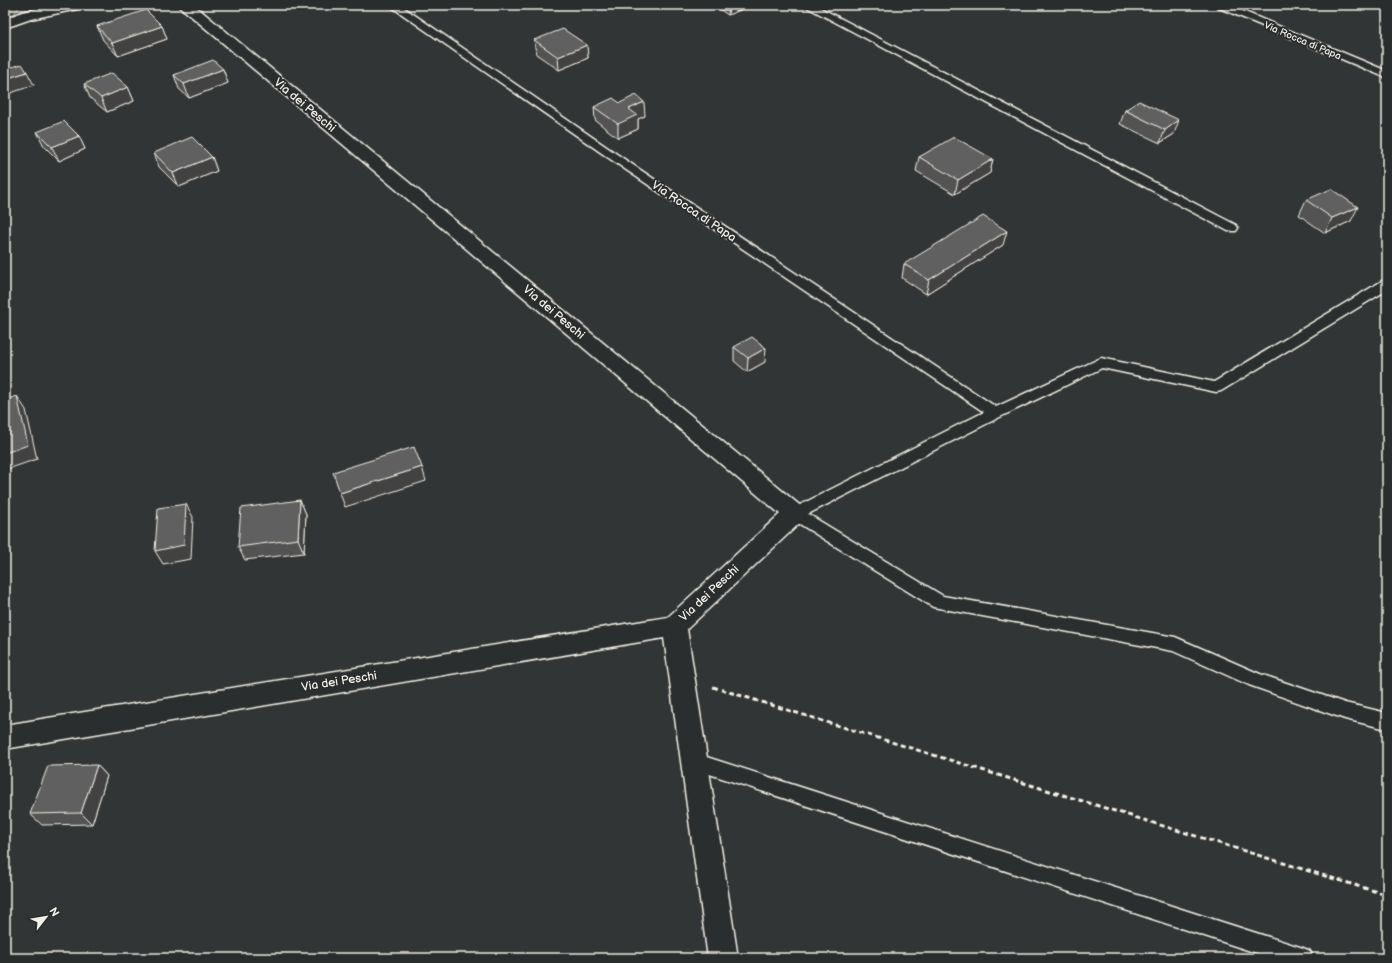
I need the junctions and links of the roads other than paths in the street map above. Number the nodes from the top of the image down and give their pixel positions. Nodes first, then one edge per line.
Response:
1 (77, 5) edge
2 (185, 5) edge
3 (394, 5) edge
4 (808, 5) edge
5 (1220, 5) edge
6 (25, 10) edge
7 (5, 24) edge
8 (1387, 75) edge
9 (1232, 228) dead end
10 (1387, 284) edge
11 (996, 413) junction
12 (795, 514) junction
13 (674, 626) junction
14 (1387, 720) edge
15 (5, 737) edge
16 (694, 761) junction
17 (723, 958) edge
18 (1303, 958) edge

1 - 6 street
2 - 12 street, Via dei Peschi
3 - 11 lane, Via Rocca di Papa
4 - 9 lane
5 - 8 lane, Via Rocca di Papa
6 - 7 street
10 - 11 lane
11 - 12 lane
12 - 13 street, Via dei Peschi
12 - 14 lane
13 - 15 street, Via dei Peschi
13 - 16 street, Via dei Peschi
16 - 17 street, Via dei Peschi
16 - 18 lane

